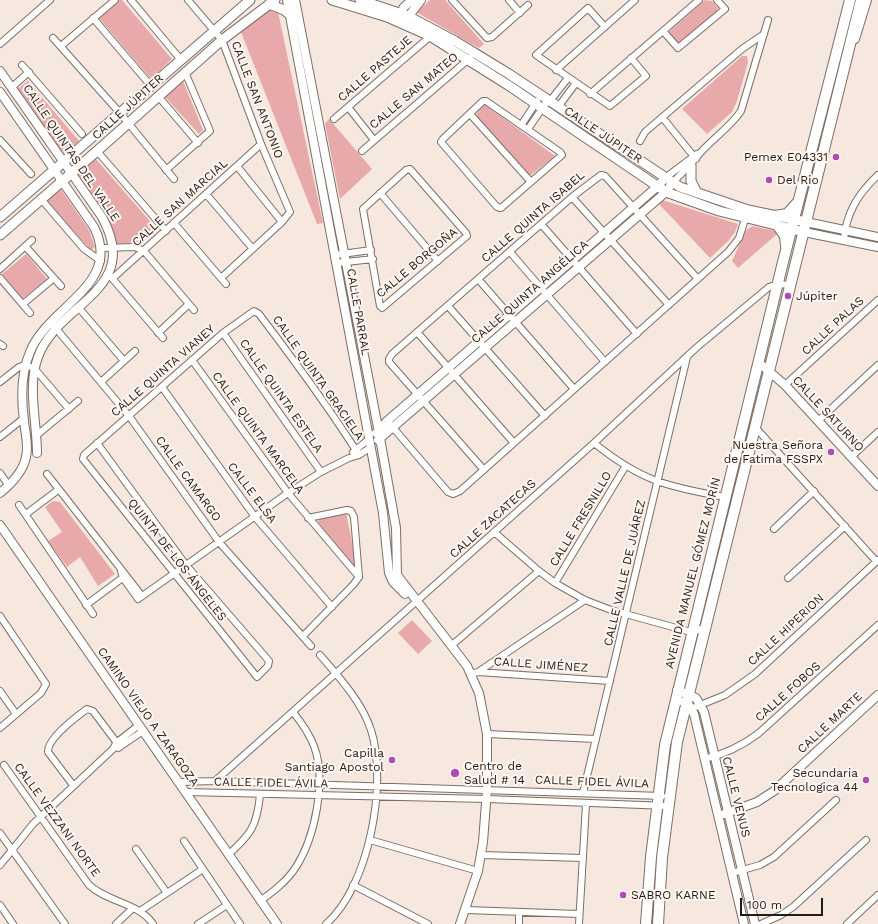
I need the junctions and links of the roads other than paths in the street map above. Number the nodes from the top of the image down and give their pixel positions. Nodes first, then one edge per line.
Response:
1 (50, 0) edge
2 (115, 0) edge
3 (131, 0) edge
4 (188, 0) edge
5 (287, 0) edge
6 (295, 0) edge
7 (332, 0) edge
8 (360, 0) edge
9 (412, 0) edge
10 (421, 0) edge
11 (452, 0) edge
12 (509, 0) edge
13 (635, 0) edge
14 (699, 0) edge
15 (716, 0) edge
16 (847, 0) edge
17 (850, 0) edge
18 (861, 0) edge
19 (867, 0) edge
20 (248, 1) edge
21 (272, 2) edge
22 (528, 5) dead end
23 (520, 13) junction
24 (289, 14) junction
25 (94, 18) junction
26 (403, 18) junction
27 (768, 20) dead end
28 (605, 27) junction
29 (215, 31) junction
30 (663, 31) junction
31 (434, 34) junction
32 (764, 34) junction
33 (841, 35) junction
34 (54, 38) dead end
35 (222, 40) junction
36 (0, 44) edge
37 (61, 46) junction
38 (849, 52) junction
39 (473, 56) junction
40 (631, 58) junction
41 (181, 60) junction
42 (22, 65) dead end
43 (556, 70) junction
44 (0, 71) edge
45 (29, 72) junction
46 (185, 72) junction
47 (568, 78) junction
48 (576, 83) junction
49 (151, 86) junction
50 (12, 87) junction
51 (0, 92) edge
52 (590, 94) junction
53 (158, 96) junction
54 (549, 101) junction
55 (539, 106) junction
56 (348, 107) junction
57 (120, 113) junction
58 (470, 114) junction
59 (662, 117) junction
60 (334, 120) dead end
61 (128, 123) junction
62 (522, 124) junction
63 (528, 128) junction
64 (82, 134) dead end
65 (0, 140) edge
66 (374, 140) junction
67 (640, 141) dead end
68 (198, 143) junction
69 (261, 144) junction
70 (97, 151) junction
71 (362, 151) dead end
72 (694, 160) junction
73 (64, 162) junction
74 (237, 166) junction
75 (55, 169) junction
76 (166, 170) junction
77 (72, 173) junction
78 (31, 174) dead end
79 (878, 175) edge
80 (174, 179) dead end
81 (63, 180) junction
82 (668, 180) junction
83 (531, 182) junction
84 (658, 186) junction
85 (666, 192) junction
86 (380, 193) junction
87 (697, 193) junction
88 (206, 194) junction
89 (572, 197) junction
90 (41, 199) junction
91 (799, 202) junction
92 (633, 207) junction
93 (639, 213) junction
94 (747, 214) junction
95 (774, 216) junction
96 (0, 217) edge
97 (282, 222) junction
98 (174, 223) junction
99 (541, 224) junction
100 (793, 225) junction
101 (778, 226) junction
102 (805, 227) junction
103 (845, 230) junction
104 (166, 231) junction
105 (604, 232) junction
106 (0, 235) edge
107 (878, 237) edge
108 (610, 238) junction
109 (32, 240) dead end
110 (844, 240) junction
111 (25, 246) junction
112 (878, 247) edge
113 (102, 248) junction
114 (114, 248) junction
115 (252, 249) junction
116 (786, 249) junction
117 (371, 250) junction
118 (144, 251) junction
119 (510, 252) junction
120 (345, 258) junction
121 (336, 259) junction
122 (373, 259) junction
123 (101, 261) junction
124 (438, 261) junction
125 (575, 263) junction
126 (0, 269) edge
127 (111, 276) junction
128 (0, 278) edge
129 (54, 278) junction
130 (221, 278) junction
131 (478, 279) junction
132 (698, 279) junction
133 (226, 284) dead end
134 (778, 284) junction
135 (791, 285) junction
136 (61, 286) dead end
137 (543, 290) junction
138 (878, 300) edge
139 (23, 304) junction
140 (189, 304) junction
141 (669, 305) junction
142 (448, 306) junction
143 (79, 308) junction
144 (194, 310) dead end
145 (30, 313) dead end
146 (259, 314) joint
147 (512, 318) junction
148 (50, 321) junction
149 (56, 329) junction
150 (417, 332) junction
151 (158, 333) junction
152 (223, 333) junction
153 (637, 334) junction
154 (163, 338) dead end
155 (481, 344) junction
156 (135, 351) dead end
157 (687, 357) junction
158 (192, 360) junction
159 (124, 361) junction
160 (605, 362) junction
161 (758, 362) junction
162 (25, 365) junction
163 (878, 365) edge
164 (34, 368) junction
165 (769, 370) junction
166 (451, 371) junction
167 (102, 381) junction
168 (0, 382) edge
169 (786, 385) junction
170 (162, 387) junction
171 (574, 389) junction
172 (420, 397) junction
173 (78, 401) dead end
174 (69, 409) junction
175 (129, 416) junction
176 (545, 416) junction
177 (24, 418) junction
178 (818, 421) junction
179 (390, 424) junction
180 (755, 427) junction
181 (878, 432) edge
182 (379, 434) junction
183 (37, 435) junction
184 (0, 437) edge
185 (370, 443) junction
186 (514, 443) junction
187 (594, 443) junction
188 (97, 444) junction
189 (355, 449) junction
190 (37, 453) dead end
191 (84, 455) joint
192 (359, 455) junction
193 (851, 457) junction
194 (349, 458) junction
195 (625, 466) junction
196 (484, 470) junction
197 (321, 472) junction
198 (0, 473) edge
199 (47, 474) dead end
200 (658, 483) junction
201 (9, 486) junction
202 (878, 486) edge
203 (58, 490) junction
204 (814, 491) junction
205 (0, 493) edge
206 (288, 493) junction
207 (725, 497) junction
208 (19, 505) dead end
209 (26, 514) junction
210 (255, 517) junction
211 (308, 518) junction
212 (0, 525) edge
213 (845, 526) junction
214 (774, 529) dead end
215 (494, 532) junction
216 (219, 542) junction
217 (877, 561) edge
218 (186, 565) junction
219 (539, 571) junction
220 (173, 574) junction
221 (125, 577) junction
222 (359, 577) junction
223 (788, 578) dead end
224 (555, 583) junction
225 (585, 600) junction
226 (416, 603) junction
227 (86, 605) junction
228 (332, 607) junction
229 (93, 614) dead end
230 (626, 614) junction
231 (0, 616) edge
232 (878, 625) edge
233 (705, 628) junction
234 (691, 632) junction
235 (303, 636) junction
236 (452, 645) junction
237 (311, 646) dead end
238 (320, 655) dead end
239 (475, 673) junction
240 (336, 674) junction
241 (610, 681) junction
242 (677, 690) junction
243 (0, 691) edge
244 (878, 695) edge
245 (674, 701) junction
246 (687, 704) junction
247 (700, 705) junction
248 (293, 712) junction
249 (16, 714) junction
250 (1, 725) edge
251 (141, 728) junction
252 (486, 734) junction
253 (596, 739) junction
254 (118, 745) junction
255 (714, 757) junction
256 (704, 759) junction
257 (4, 765) dead end
258 (215, 781) junction
259 (178, 782) junction
260 (73, 785) junction
261 (319, 786) junction
262 (377, 787) junction
263 (487, 790) junction
264 (186, 792) junction
265 (583, 793) junction
266 (260, 794) junction
267 (318, 795) junction
268 (658, 795) junction
269 (376, 797) junction
270 (487, 799) junction
271 (836, 800) dead end
272 (669, 801) junction
273 (586, 804) junction
274 (657, 806) junction
275 (728, 813) junction
276 (718, 815) junction
277 (41, 816) junction
278 (0, 833) edge
279 (370, 840) junction
280 (866, 840) dead end
281 (184, 841) dead end
282 (136, 848) dead end
283 (11, 849) junction
284 (228, 855) junction
285 (481, 855) junction
286 (583, 858) junction
287 (0, 865) edge
288 (203, 869) junction
289 (478, 871) junction
290 (742, 871) junction
291 (732, 873) junction
292 (352, 885) junction
293 (167, 893) junction
294 (878, 895) edge
295 (260, 901) junction
296 (0, 905) edge
297 (227, 905) junction
298 (133, 908) junction
299 (466, 910) junction
300 (140, 911) junction
301 (519, 912) junction
302 (579, 914) junction
303 (328, 923) edge
304 (13, 924) edge
305 (65, 924) edge
306 (116, 924) edge
307 (153, 924) edge
308 (198, 924) edge
309 (240, 924) edge
310 (277, 924) edge
311 (428, 924) edge
312 (460, 924) edge
313 (519, 924) edge
314 (579, 924) edge
315 (646, 924) edge
316 (658, 924) edge
317 (744, 924) edge
318 (755, 924) edge
319 (761, 924) edge
320 (847, 924) edge

1 - 36 street
2 - 25 street
3 - 41 street
4 - 29 street, CALLE SAN ANTONIO
5 - 24 street, CALLE PARRAL
6 - 120 street, CALLE PARRAL
7 - 26 main road, CALLE JÚPITER
8 - 26 main road, CALLE JÚPITER
9 - 26 street
10 - 26 street
11 - 23 street
12 - 23 street
13 - 28 street
14 - 30 street
15 - 30 street
16 - 33 street
17 - 33 main road, AVENIDA MANUEL GÓMEZ MORÍN
18 - 38 main road, AVENIDA MANUEL GÓMEZ MORÍN
19 - 38 street
20 - 29 main road, CALLE JÚPITER
21 - 24 main road
21 - 35 main road, CALLE JÚPITER
22 - 23 street
24 - 121 street, CALLE PARRAL
25 - 37 street
25 - 49 street
26 - 31 main road, CALLE JÚPITER
27 - 32 street, CALLE QUINTA ANGÉLICA
28 - 43 street
28 - 43 street
29 - 35 street, CALLE SAN ANTONIO
29 - 41 main road, CALLE JÚPITER
30 - 40 street
31 - 39 main road, CALLE JÚPITER
31 - 56 street, CALLE PASTEJE
32 - 59 street
32 - 72 street, CALLE QUINTA ANGÉLICA
33 - 91 main road, AVENIDA MANUEL GÓMEZ MORÍN
34 - 37 street
35 - 46 main road, CALLE JÚPITER
35 - 69 street, CALLE SAN ANTONIO
37 - 57 street
38 - 102 main road, AVENIDA MANUEL GÓMEZ MORÍN
39 - 54 main road, CALLE JÚPITER
39 - 55 main road, CALLE JÚPITER
39 - 66 street, CALLE SAN MATEO
40 - 52 street
40 - 52 street
41 - 49 main road, CALLE JÚPITER
42 - 45 street
43 - 47 street
44 - 50 street, CALLE QUINTAS DEL VALLE
45 - 50 street
45 - 64 street
46 - 53 main road, CALLE JÚPITER
46 - 68 street
47 - 48 street
47 - 54 street
48 - 52 street
48 - 54 street
49 - 57 main road, CALLE JÚPITER
50 - 73 street, CALLE QUINTAS DEL VALLE
51 - 75 street, CALLE QUINTAS DEL VALLE
53 - 61 main road, CALLE JÚPITER
53 - 68 street
54 - 55 street
54 - 82 main road, CALLE JÚPITER
55 - 62 street
55 - 63 street
55 - 84 main road, CALLE JÚPITER
56 - 60 street, CALLE PASTEJE
56 - 66 street
57 - 61 street
57 - 73 main road, CALLE JÚPITER
58 - 62 street
58 - 83 street
58 - 83 street
59 - 67 street
59 - 72 street
61 - 70 main road, CALLE JÚPITER
61 - 76 street
62 - 63 street
63 - 83 street
65 - 78 street
66 - 71 street, CALLE SAN MATEO
68 - 76 street
69 - 74 street, CALLE SAN MARCIAL
69 - 97 street, CALLE SAN ANTONIO
70 - 77 main road, CALLE JÚPITER
70 - 104 street
72 - 82 street, CALLE QUINTA ANGÉLICA
72 - 82 street, CALLE QUINTA ANGÉLICA
72 - 87 main road
73 - 75 main road, CALLE JÚPITER
73 - 77 street, CALLE QUINTAS DEL VALLE
74 - 88 street, CALLE SAN MARCIAL
74 - 97 street
75 - 81 street, CALLE QUINTAS DEL VALLE
75 - 96 main road, CALLE JÚPITER
76 - 80 street
77 - 81 main road, CALLE JÚPITER
77 - 114 street, CALLE QUINTAS DEL VALLE
79 - 103 street
81 - 90 main road, CALLE JÚPITER
81 - 113 street, CALLE QUINTAS DEL VALLE
82 - 84 street, CALLE QUINTA ANGÉLICA
82 - 85 street, CALLE QUINTA ANGÉLICA
82 - 87 main road, CALLE JÚPITER
84 - 85 main road, CALLE JÚPITER
84 - 92 street, CALLE QUINTA ANGÉLICA
85 - 93 street, CALLE QUINTA ANGÉLICA
85 - 94 main road, CALLE JÚPITER
86 - 117 street, CALLE BORGOÑA
86 - 124 street
86 - 124 street, CALLE BORGOÑA
87 - 94 main road, CALLE JÚPITER
88 - 98 street, CALLE SAN MARCIAL
88 - 115 street
89 - 92 street, CALLE QUINTA ISABEL
89 - 99 street, CALLE QUINTA ISABEL
89 - 105 street
90 - 106 main road, CALLE JÚPITER
90 - 123 street
91 - 95 main road
91 - 100 main road, AVENIDA MANUEL GÓMEZ MORÍN
92 - 93 street, CALLE QUINTA ISABEL
92 - 105 street, CALLE QUINTA ANGÉLICA
93 - 108 street, CALLE QUINTA ANGÉLICA
93 - 132 street, CALLE QUINTA ISABEL
94 - 95 main road, CALLE JÚPITER
94 - 101 main road, CALLE JÚPITER
94 - 132 street
95 - 100 main road, CALLE JÚPITER
97 - 115 street
98 - 104 street, CALLE SAN MARCIAL
98 - 130 street
99 - 119 street, CALLE QUINTA ISABEL
99 - 125 street
100 - 101 main road, CALLE JÚPITER
100 - 102 main road, CALLE JÚPITER
100 - 116 main road, AVENIDA MANUEL GÓMEZ MORÍN
101 - 116 main road
102 - 103 street, CALLE JÚPITER
102 - 110 street, CALLE JÚPITER
102 - 135 main road, AVENIDA MANUEL GÓMEZ MORÍN
103 - 107 street, CALLE JÚPITER
103 - 110 street
104 - 118 street, CALLE SAN MARCIAL
105 - 108 street
105 - 125 street, CALLE QUINTA ANGÉLICA
108 - 125 street, CALLE QUINTA ANGÉLICA
108 - 141 street
109 - 111 street
110 - 112 street, CALLE JÚPITER
111 - 126 street
111 - 129 street
113 - 114 street
113 - 123 street, CALLE QUINTAS DEL VALLE
114 - 118 street
114 - 127 street, CALLE QUINTAS DEL VALLE
115 - 130 street
116 - 134 main road, AVENIDA MANUEL GÓMEZ MORÍN
117 - 120 street
117 - 122 street, CALLE BORGOÑA
118 - 127 street, CALLE SAN MARCIAL
118 - 140 street
119 - 131 street, CALLE QUINTA ISABEL
119 - 137 street
120 - 121 street
120 - 122 street
120 - 182 street, CALLE PARRAL
121 - 185 street, CALLE PARRAL
122 - 124 street, CALLE BORGOÑA
123 - 148 street, CALLE QUINTAS DEL VALLE
125 - 137 street, CALLE QUINTA ANGÉLICA
125 - 153 street
127 - 143 street, CALLE QUINTAS DEL VALLE
127 - 151 street
128 - 139 street
129 - 136 street
129 - 139 street
130 - 133 street
131 - 142 street, CALLE QUINTA ISABEL
131 - 147 street
132 - 141 street
134 - 135 street
134 - 157 street, CALLE ZACATECAS
134 - 161 main road, AVENIDA MANUEL GÓMEZ MORÍN
135 - 165 main road, AVENIDA MANUEL GÓMEZ MORÍN
137 - 147 street, CALLE QUINTA ANGÉLICA
137 - 160 street
138 - 169 street, CALLE PALAS
139 - 145 street
140 - 144 street
140 - 151 street
141 - 153 street
142 - 150 street, CALLE QUINTA ISABEL
142 - 155 street
143 - 149 street, CALLE QUINTAS DEL VALLE
143 - 159 street
146 - 152 street, CALLE QUINTA VIANEY
146 - 189 street, CALLE QUINTA GRACIELA
147 - 155 street, CALLE QUINTA ANGÉLICA
147 - 171 street
148 - 149 street, CALLE CAMARGO
148 - 162 street, CALLE QUINTAS DEL VALLE
149 - 164 street, CALLE QUINTAS DEL VALLE
149 - 167 street, CALLE CAMARGO
150 - 166 street
150 - 172 street, CALLE QUINTA ISABEL
151 - 154 street
152 - 158 street, CALLE QUINTA VIANEY
152 - 197 street, CALLE QUINTA ESTELA
153 - 160 street
155 - 166 street, CALLE QUINTA ANGÉLICA
155 - 176 street
156 - 159 street
157 - 187 street, CALLE ZACATECAS
157 - 200 street, CALLE VALLE DE JUÁREZ
158 - 170 street, CALLE QUINTA VIANEY
158 - 206 street, CALLE QUINTA MARCELA
159 - 167 street
160 - 171 street
161 - 165 street, CALLE SATURNO
161 - 207 main road, AVENIDA MANUEL GÓMEZ MORÍN
162 - 164 street
162 - 168 street
162 - 177 street, CALLE QUINTAS DEL VALLE
163 - 178 street
164 - 174 street
164 - 183 street, CALLE QUINTAS DEL VALLE
165 - 169 street, CALLE SATURNO
165 - 180 main road, AVENIDA MANUEL GÓMEZ MORÍN
166 - 172 street, CALLE QUINTA ANGÉLICA
166 - 186 street
167 - 175 street, CALLE CAMARGO
169 - 178 street, CALLE SATURNO
170 - 175 street, CALLE QUINTA VIANEY
170 - 210 street, CALLE ELSA
171 - 176 street
172 - 179 street, CALLE QUINTA ANGÉLICA
172 - 196 street
173 - 174 street
174 - 183 street
175 - 188 street, CALLE QUINTA VIANEY
175 - 216 street, CALLE CAMARGO
176 - 186 street
177 - 184 street
177 - 201 street, CALLE QUINTAS DEL VALLE
178 - 193 street, CALLE SATURNO
179 - 182 street, CALLE QUINTA ANGÉLICA
179 - 196 street
180 - 204 street
180 - 233 main road, AVENIDA MANUEL GÓMEZ MORÍN
181 - 193 street
182 - 185 street, CALLE QUINTA ANGÉLICA
182 - 226 street, CALLE PARRAL
183 - 190 street, CALLE QUINTAS DEL VALLE
185 - 189 street
185 - 192 street
185 - 226 street, CALLE PARRAL
186 - 196 street
187 - 195 street
187 - 215 street, CALLE ZACATECAS
188 - 191 street, CALLE QUINTA VIANEY
188 - 218 street, QUINTA DE LOS ÁNGELES
189 - 192 street, CALLE QUINTA GRACIELA
189 - 194 street
191 - 220 street, QUINTA DE LOS ÁNGELES
192 - 194 street
193 - 202 street, CALLE SATURNO
194 - 197 street
195 - 200 street
195 - 224 street, CALLE FRESNILLO
197 - 206 street
198 - 201 street
199 - 203 street
200 - 207 street
200 - 230 street, CALLE VALLE DE JUÁREZ
201 - 205 street, CALLE QUINTAS DEL VALLE
203 - 209 street
203 - 221 street
204 - 213 street
204 - 214 street
206 - 210 street
206 - 211 street, CALLE QUINTA MARCELA
207 - 234 main road, AVENIDA MANUEL GÓMEZ MORÍN
208 - 209 street
209 - 227 street
210 - 216 street
210 - 228 street, CALLE ELSA
211 - 222 street, CALLE QUINTA MARCELA
211 - 222 street
212 - 251 street, CAMINO VIEJO A ZARAGOZA
213 - 217 street
213 - 223 street
215 - 219 street
215 - 226 street, CALLE ZACATECAS
216 - 218 street
216 - 235 street, CALLE CAMARGO
217 - 247 street, CALLE HIPERION
218 - 220 street
218 - 220 street, QUINTA DE LOS ÁNGELES
219 - 224 street
219 - 236 street
220 - 221 street
221 - 227 street
222 - 228 street
224 - 225 street
225 - 230 street
225 - 239 street
226 - 236 street, CALLE PARRAL
226 - 240 street, CALLE ZACATECAS
227 - 229 street
228 - 235 street
230 - 234 street
230 - 241 street, CALLE VALLE DE JUÁREZ
231 - 249 street
232 - 255 street, CALLE FOBOS
233 - 234 street
233 - 246 main road, AVENIDA MANUEL GÓMEZ MORÍN
234 - 242 main road, AVENIDA MANUEL GÓMEZ MORÍN
235 - 237 street, CALLE CAMARGO
236 - 239 street, CALLE PARRAL
238 - 240 street
239 - 241 street, CALLE JIMÉNEZ
239 - 252 street, CALLE PARRAL
240 - 248 street, CALLE ZACATECAS
240 - 262 street
241 - 253 street, CALLE VALLE DE JUÁREZ
242 - 245 main road, AVENIDA MANUEL GÓMEZ MORÍN
242 - 246 street
243 - 249 street
244 - 275 street, CALLE MARTE
245 - 246 street
245 - 268 main road, AVENIDA MANUEL GÓMEZ MORÍN
246 - 247 street, CALLE HIPERION
246 - 247 street
246 - 256 street, CALLE VENUS
246 - 272 main road, AVENIDA MANUEL GÓMEZ MORÍN
247 - 255 street, CALLE VENUS
248 - 258 street, CALLE ZACATECAS
248 - 261 street
249 - 250 street
251 - 254 street
251 - 259 street, CAMINO VIEJO A ZARAGOZA
252 - 253 street
252 - 263 street, CALLE PARRAL
253 - 265 street, CALLE VALLE DE JUÁREZ
254 - 260 street
254 - 260 street
255 - 256 street, CALLE FOBOS
255 - 275 street, CALLE VENUS
256 - 276 street, CALLE VENUS
257 - 277 street, CALLE VEZZANI NORTE
258 - 259 street, CALLE FIDEL ÁVILA
258 - 261 street, CALLE FIDEL ÁVILA
259 - 264 street, CAMINO VIEJO A ZARAGOZA
260 - 277 street
261 - 262 street, CALLE FIDEL ÁVILA
261 - 267 street
262 - 263 street, CALLE FIDEL ÁVILA
262 - 269 street
263 - 265 street, CALLE FIDEL ÁVILA
263 - 270 street, CALLE PARRAL
264 - 266 street, CALLE FIDEL ÁVILA
264 - 284 street, CAMINO VIEJO A ZARAGOZA
265 - 268 street, CALLE FIDEL ÁVILA
266 - 267 street, CALLE FIDEL ÁVILA
266 - 284 street
267 - 269 street, CALLE FIDEL ÁVILA
267 - 295 street
268 - 272 street, CALLE FIDEL ÁVILA
268 - 274 main road, AVENIDA MANUEL GÓMEZ MORÍN
269 - 270 street, CALLE FIDEL ÁVILA
269 - 279 street
270 - 273 street, CALLE FIDEL ÁVILA
270 - 285 street, CALLE PARRAL
271 - 290 street
272 - 274 street, CALLE FIDEL ÁVILA
272 - 316 main road, AVENIDA MANUEL GÓMEZ MORÍN
273 - 274 street, CALLE FIDEL ÁVILA
273 - 286 street
274 - 315 main road, AVENIDA MANUEL GÓMEZ MORÍN
275 - 276 street, CALLE MARTE
275 - 290 street, CALLE VENUS
276 - 291 street, CALLE VENUS
277 - 283 street
277 - 298 street, CALLE VEZZANI NORTE
278 - 283 street
279 - 289 street
279 - 292 street
280 - 319 street
281 - 288 street
282 - 293 street
283 - 287 street
283 - 305 street
284 - 295 street, CAMINO VIEJO A ZARAGOZA
285 - 286 street
285 - 289 street, CALLE PARRAL
286 - 302 street
288 - 293 street
288 - 297 street
289 - 299 street, CALLE PARRAL
290 - 291 street
290 - 318 street, CALLE VENUS
291 - 317 street, CALLE VENUS
292 - 303 street
292 - 311 street
293 - 300 street
294 - 320 street
295 - 310 street, CAMINO VIEJO A ZARAGOZA
296 - 304 street
297 - 308 street
297 - 309 street
298 - 300 street, CALLE VEZZANI NORTE
298 - 306 street
299 - 301 street
299 - 312 street, CALLE PARRAL
300 - 307 street, CALLE VEZZANI NORTE
301 - 302 street
301 - 313 street
302 - 314 street

